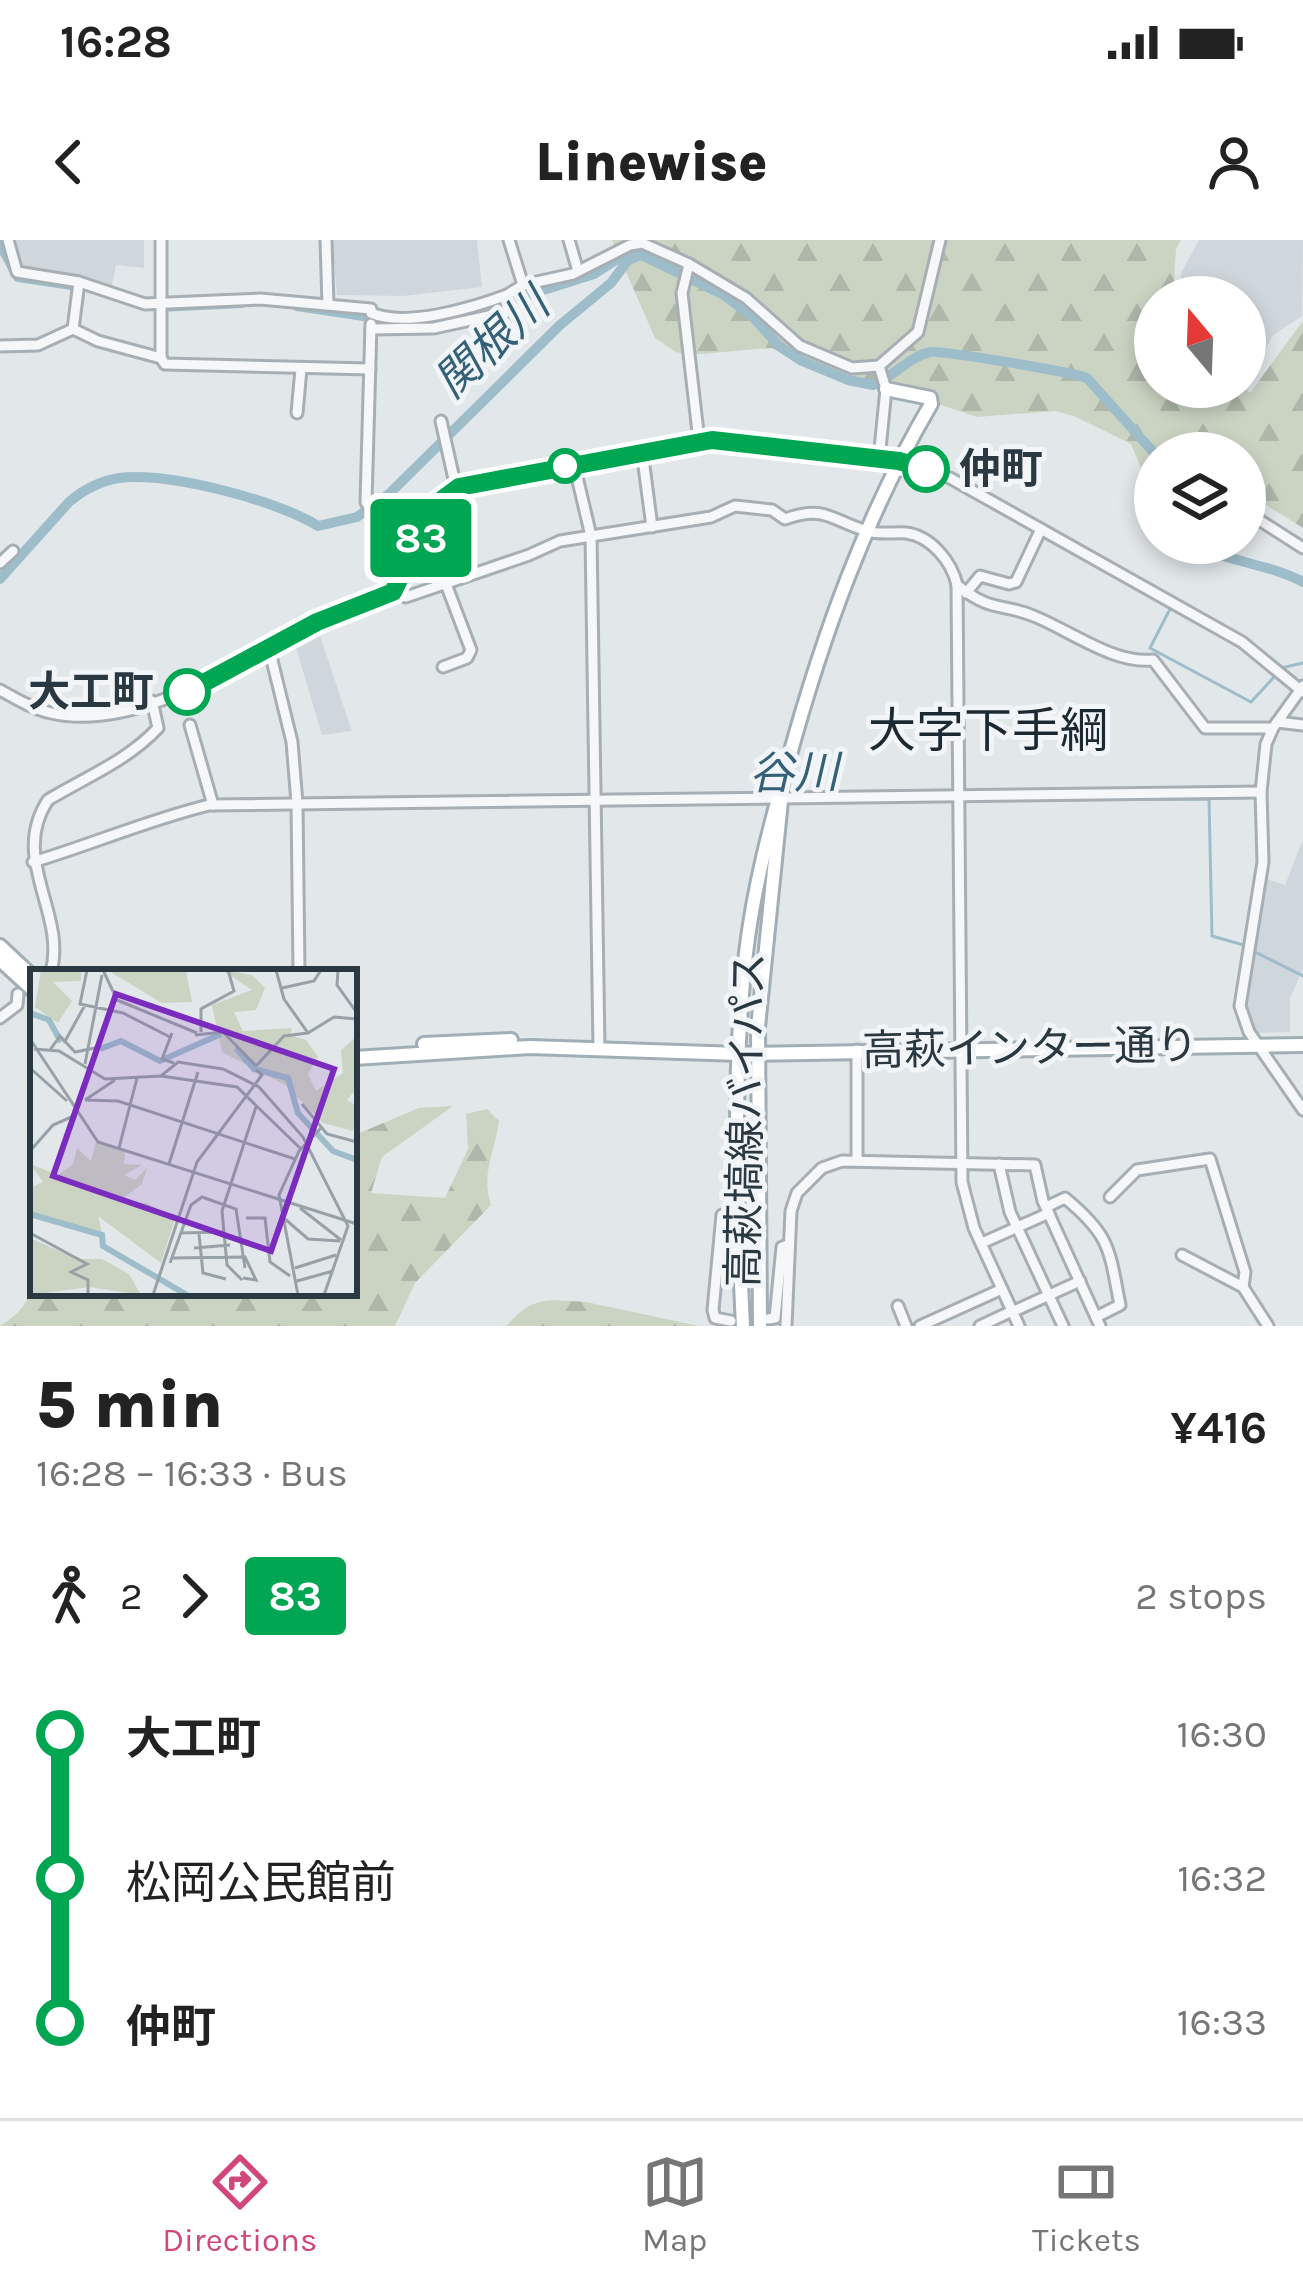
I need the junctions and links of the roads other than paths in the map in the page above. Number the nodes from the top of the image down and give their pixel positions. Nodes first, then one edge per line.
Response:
1 (8, 240) edge
2 (161, 240) edge
3 (326, 240) edge
4 (509, 240) edge
5 (569, 240) edge
6 (940, 240) edge
7 (689, 268) junction
8 (578, 271) junction
9 (79, 282) junction
10 (523, 285) junction
11 (507, 295) junction
12 (161, 304) junction
13 (328, 305) junction
14 (371, 313) junction
15 (371, 327) junction
16 (73, 329) junction
17 (0, 346) edge
18 (161, 358) junction
19 (880, 368) junction
20 (301, 369) junction
21 (370, 369) junction
22 (885, 386) junction
23 (298, 413) dead end
24 (441, 421) dead end
25 (698, 441) junction
26 (642, 452) junction
27 (879, 459) junction
28 (899, 461) junction
29 (574, 464) junction
30 (456, 488) junction
31 (436, 504) junction
32 (409, 511) junction
33 (1266, 524) edge
34 (652, 527) junction
35 (425, 528) junction
36 (1041, 529) junction
37 (866, 531) junction
38 (591, 536) junction
39 (1303, 548) edge
40 (14, 551) dead end
41 (0, 563) edge
42 (446, 584) junction
43 (962, 589) junction
44 (393, 592) junction
45 (269, 648) junction
46 (443, 667) dead end
47 (1302, 690) edge
48 (0, 691) edge
49 (152, 701) junction
50 (190, 725) dead end
51 (1275, 725) junction
52 (1303, 725) edge
53 (1261, 792) junction
54 (962, 795) junction
55 (779, 798) junction
56 (595, 800) junction
57 (297, 803) junction
58 (213, 805) junction
59 (33, 862) junction
60 (3, 958) edge
61 (51, 969) edge
62 (299, 969) edge
63 (30, 975) edge
64 (30, 986) edge
65 (18, 994) dead end
66 (0, 1018) edge
67 (599, 1044) junction
68 (1257, 1045) junction
69 (1303, 1045) edge
70 (961, 1048) junction
71 (740, 1050) junction
72 (857, 1050) junction
73 (758, 1051) junction
74 (357, 1054) edge
75 (1303, 1110) edge
76 (857, 1160) junction
77 (961, 1163) junction
78 (999, 1164) junction
79 (1110, 1197) dead end
80 (1048, 1210) junction
81 (722, 1214) dead end
82 (1017, 1227) junction
83 (982, 1244) junction
84 (788, 1245) junction
85 (1182, 1255) dead end
86 (1080, 1282) junction
87 (1243, 1287) junction
88 (1002, 1289) junction
89 (1049, 1296) junction
90 (898, 1306) dead end
91 (1012, 1312) junction
92 (1098, 1322) edge
93 (764, 1323) edge
94 (737, 1324) edge
95 (786, 1326) edge
96 (907, 1326) edge
97 (920, 1326) edge
98 (980, 1326) edge
99 (1018, 1326) edge
100 (1063, 1326) edge
101 (1268, 1326) edge

1 - 9 street
2 - 12 street
3 - 13 street
4 - 10 street
5 - 8 street
6 - 19 street
7 - 8 street
7 - 19 street
7 - 25 street
8 - 10 street
9 - 12 street
9 - 16 street
10 - 11 street
11 - 14 street
11 - 15 street
12 - 13 street
12 - 18 street
13 - 14 street
14 - 15 street
15 - 21 street
16 - 17 street
16 - 18 street
18 - 20 street
19 - 22 street
20 - 21 street
20 - 23 street
21 - 32 street
22 - 27 street
22 - 28 main road, 高萩塙線バイパス
24 - 30 street
25 - 26 street
25 - 27 street
26 - 29 street
26 - 34 street
27 - 28 street
28 - 36 street
28 - 37 main road, 高萩塙線バイパス
29 - 30 street
29 - 38 street
30 - 31 street
31 - 32 street
31 - 35 street
32 - 35 street
33 - 39 street
34 - 37 street
34 - 38 street
35 - 44 street
36 - 43 street
36 - 47 street
37 - 43 street
37 - 55 main road, 高萩塙線バイパス
38 - 42 street
38 - 56 street
40 - 41 street
42 - 44 street
42 - 46 street
43 - 51 street
43 - 54 street
44 - 45 street
45 - 49 street
45 - 57 street
47 - 51 street
48 - 49 street
49 - 59 street
50 - 58 street
51 - 52 street
51 - 53 street
53 - 54 street
53 - 68 street
54 - 55 street
54 - 70 street
55 - 56 street
55 - 71 main road, 高萩塙線バイパス
55 - 73 main road, 高萩塙線バイパス
56 - 57 street
56 - 67 street
57 - 58 street
57 - 62 street
58 - 59 street
59 - 61 street
60 - 63 main road
60 - 64 main road
65 - 66 street
67 - 71 main road, 高萩インター通り
67 - 74 main road, 高萩インター通り
68 - 69 main road, 高萩インター通り
68 - 70 main road, 高萩インター通り
68 - 75 street
70 - 72 main road, 高萩インター通り
70 - 77 street
71 - 73 main road, 高萩インター通り
71 - 94 main road, 高萩塙線バイパス
72 - 73 main road, 高萩インター通り
72 - 76 street
73 - 93 main road, 高萩塙線バイパス
76 - 77 street
76 - 84 street
77 - 78 street
77 - 83 street
78 - 80 street
78 - 82 street
79 - 87 street
80 - 82 street
80 - 86 street
80 - 92 street
81 - 94 street
82 - 83 street
82 - 89 street
83 - 88 street
84 - 93 street
84 - 95 street
85 - 87 street
86 - 89 street
86 - 92 street
87 - 101 street
88 - 91 street
88 - 97 street
89 - 91 street
89 - 100 street
90 - 96 street
91 - 98 street
91 - 99 street

